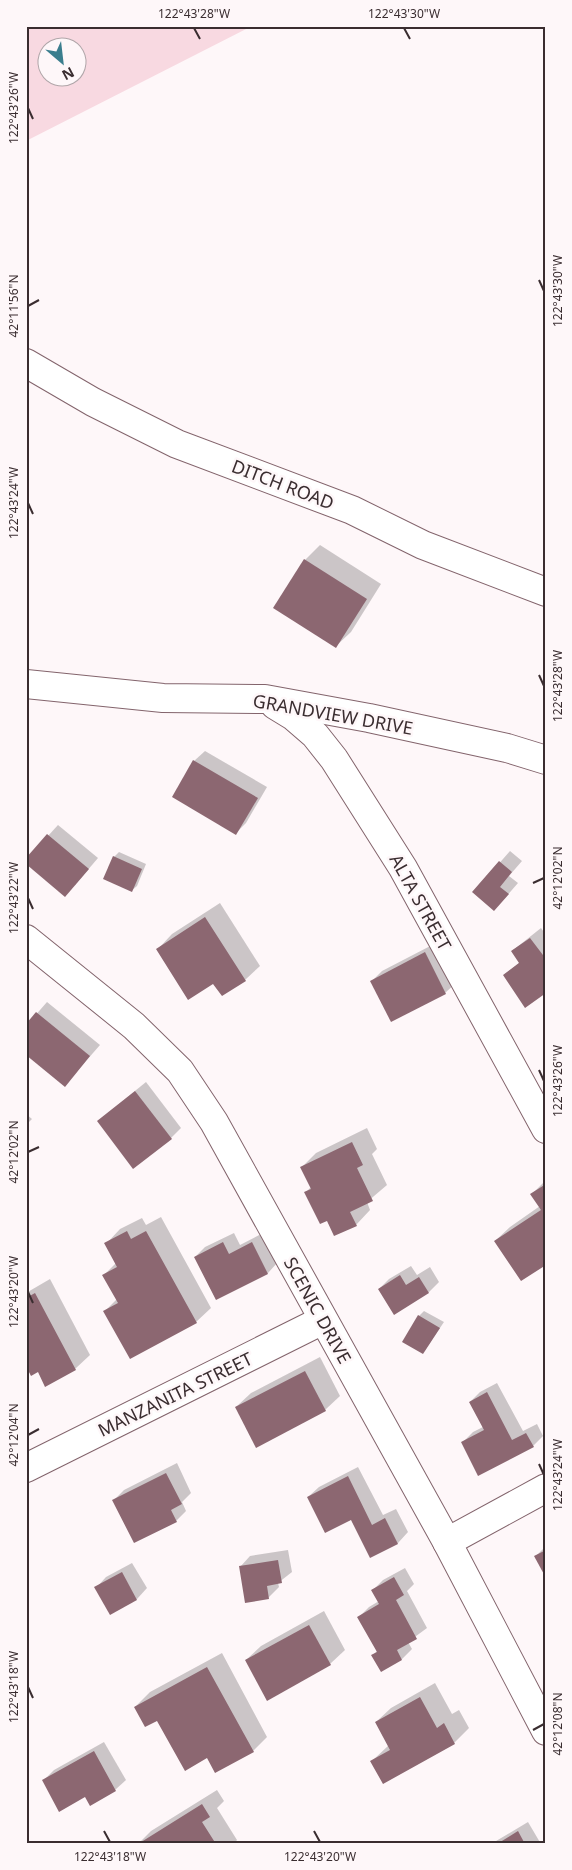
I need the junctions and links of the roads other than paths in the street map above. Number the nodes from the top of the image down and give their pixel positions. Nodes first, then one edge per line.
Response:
1 (26, 364) edge
2 (546, 592) edge
3 (26, 684) edge
4 (265, 699) junction
5 (546, 760) edge
6 (26, 940) edge
7 (546, 1129) edge
8 (323, 1320) junction
9 (26, 1468) edge
10 (546, 1488) edge
11 (447, 1542) junction
12 (546, 1731) edge

1 - 2 street, DITCH ROAD
3 - 4 street, GRANDVIEW DRIVE
4 - 5 street, GRANDVIEW DRIVE
4 - 7 street, ALTA STREET
6 - 8 street, SCENIC DRIVE
8 - 9 street, MANZANITA STREET
8 - 11 street, SCENIC DRIVE
10 - 11 street
11 - 12 street, SCENIC DRIVE

